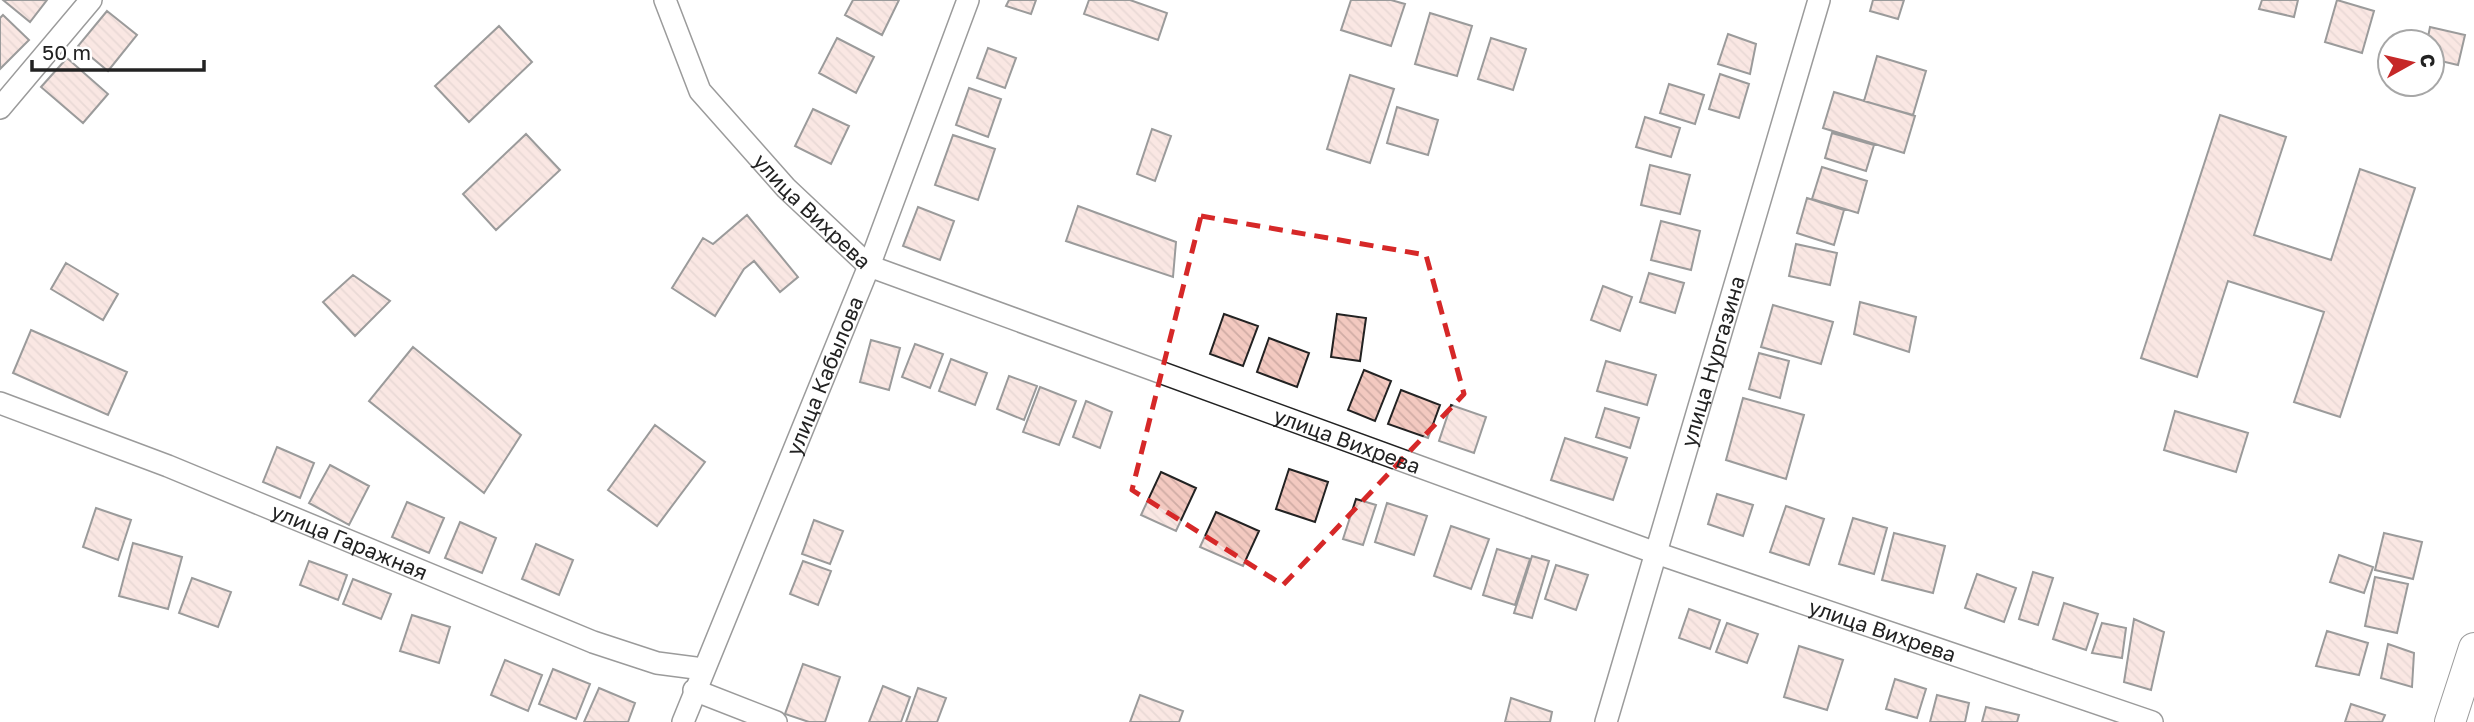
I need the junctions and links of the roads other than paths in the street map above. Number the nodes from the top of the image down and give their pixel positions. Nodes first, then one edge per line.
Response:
1 (91, 0) edge
2 (665, 0) edge
3 (968, 0) edge
4 (1819, 0) edge
5 (0, 108) edge
6 (869, 266) junction
7 (0, 403) edge
8 (1656, 553) junction
9 (2474, 648) edge
10 (702, 669) junction
11 (694, 690) junction
12 (683, 722) edge
13 (776, 722) edge
14 (1606, 722) edge
15 (2152, 722) edge
16 (2450, 722) edge

1 - 5 street
2 - 6 street, улица Вихрева
3 - 6 street, улица Кабылова
4 - 8 street, улица Нургазина
6 - 8 street, улица Вихрева
6 - 10 street, улица Кабылова
7 - 10 street, улица Гаражная
8 - 14 street, улица Нургазина
8 - 15 street, улица Вихрева
9 - 16 main road
10 - 11 street, улица Кабылова
11 - 12 street, улица Кабылова
11 - 13 street

